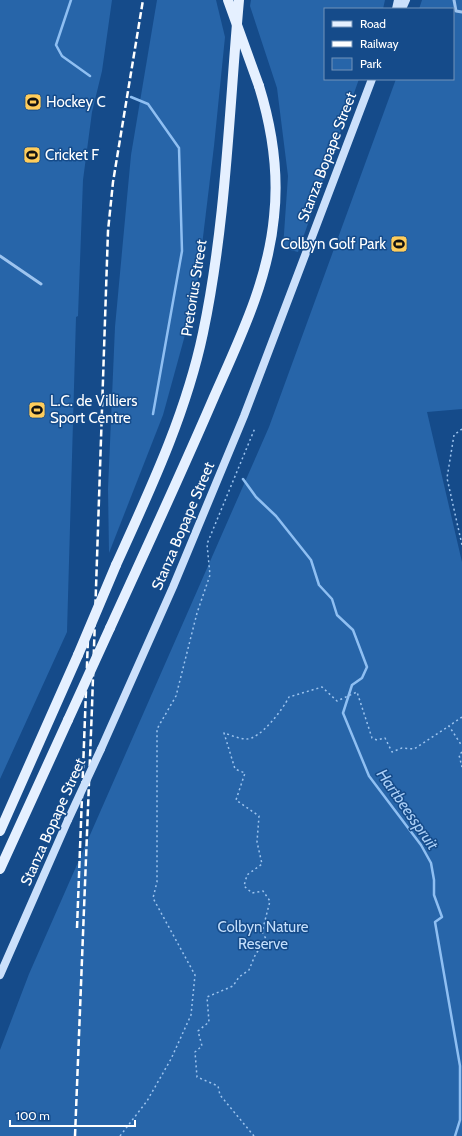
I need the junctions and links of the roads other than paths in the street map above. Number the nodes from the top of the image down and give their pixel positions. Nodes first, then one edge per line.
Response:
1 (228, 0) edge
2 (238, 0) edge
3 (454, 0) edge
4 (462, 12) edge
5 (372, 80) edge
6 (0, 256) edge
7 (41, 284) dead end
8 (0, 831) edge
9 (0, 869) edge
10 (0, 975) edge

1 - 9 main road, bridge
2 - 8 main road, Pretorius Street, bridge
3 - 4 lane
5 - 10 main road, Stanza Bopape Street, bridge
6 - 7 lane

